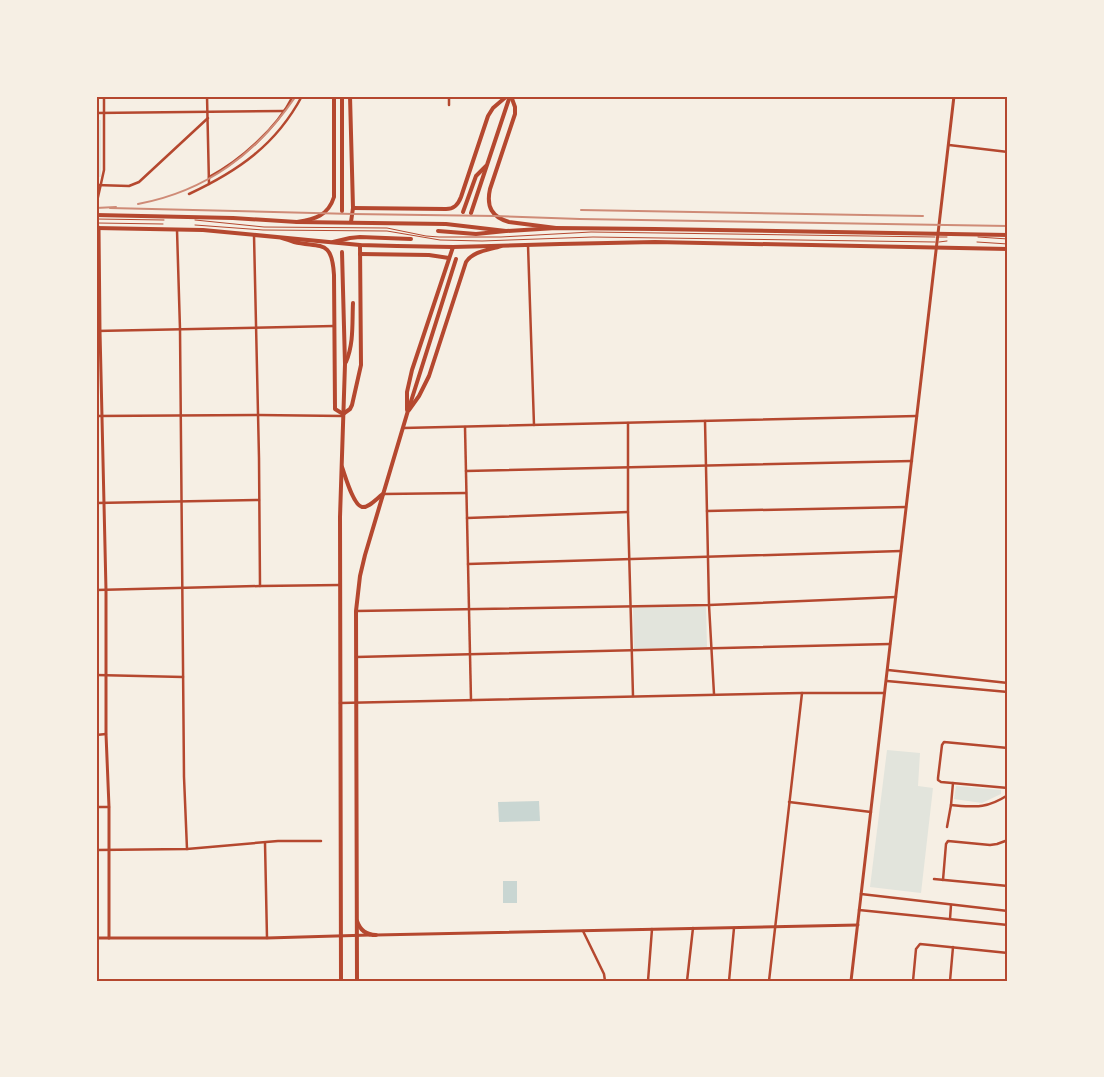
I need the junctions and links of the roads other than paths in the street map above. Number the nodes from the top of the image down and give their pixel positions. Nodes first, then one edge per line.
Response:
1 (104, 96) edge
2 (207, 96) edge
3 (293, 96) edge
4 (302, 96) edge
5 (334, 96) edge
6 (342, 96) edge
7 (350, 96) edge
8 (449, 96) edge
9 (509, 96) edge
10 (954, 96) edge
11 (449, 105) dead end
12 (284, 111) junction
13 (208, 112) junction
14 (96, 113) edge
15 (105, 113) junction
16 (208, 118) junction
17 (949, 145) junction
18 (1008, 152) edge
19 (486, 166) junction
20 (209, 177) junction
21 (209, 184) junction
22 (96, 185) edge
23 (101, 185) junction
24 (189, 194) dead end
25 (96, 206) edge
26 (354, 208) junction
27 (342, 211) dead end
28 (463, 212) dead end
29 (471, 213) dead end
30 (96, 215) edge
31 (96, 219) edge
32 (164, 220) dead end
33 (195, 220) dead end
34 (297, 222) junction
35 (352, 222) junction
36 (164, 224) dead end
37 (195, 224) dead end
38 (97, 226) edge
39 (556, 228) junction
40 (177, 230) junction
41 (506, 231) junction
42 (438, 232) dead end
43 (254, 235) junction
44 (1008, 236) edge
45 (947, 237) dead end
46 (282, 238) junction
47 (938, 238) junction
48 (978, 238) dead end
49 (411, 239) dead end
50 (1008, 239) edge
51 (947, 241) dead end
52 (333, 242) junction
53 (978, 242) dead end
54 (1008, 244) edge
55 (360, 245) junction
56 (528, 245) junction
57 (501, 246) junction
58 (453, 247) junction
59 (937, 247) junction
60 (1008, 249) edge
61 (342, 252) dead end
62 (360, 254) junction
63 (448, 258) junction
64 (456, 259) dead end
65 (353, 303) dead end
66 (334, 326) junction
67 (256, 327) junction
68 (180, 330) junction
69 (98, 331) edge
70 (345, 364) junction
71 (406, 414) junction
72 (180, 415) junction
73 (258, 415) junction
74 (343, 415) junction
75 (96, 416) edge
76 (102, 416) junction
77 (917, 416) junction
78 (706, 421) junction
79 (628, 423) junction
80 (534, 425) junction
81 (465, 427) junction
82 (403, 428) junction
83 (912, 461) junction
84 (341, 465) junction
85 (706, 466) junction
86 (628, 468) junction
87 (466, 471) junction
88 (383, 494) junction
89 (466, 494) junction
90 (181, 500) junction
91 (259, 500) junction
92 (104, 502) junction
93 (96, 503) edge
94 (906, 506) junction
95 (707, 511) junction
96 (628, 512) junction
97 (467, 518) junction
98 (902, 550) junction
99 (708, 556) junction
100 (630, 559) junction
101 (468, 564) junction
102 (340, 585) junction
103 (260, 586) junction
104 (182, 588) junction
105 (96, 590) edge
106 (106, 590) junction
107 (896, 597) junction
108 (709, 605) junction
109 (631, 606) junction
110 (469, 609) junction
111 (356, 610) junction
112 (890, 644) junction
113 (712, 648) junction
114 (632, 650) junction
115 (470, 654) junction
116 (356, 657) junction
117 (888, 670) junction
118 (96, 675) edge
119 (106, 675) junction
120 (183, 677) junction
121 (886, 681) junction
122 (1008, 682) edge
123 (802, 692) junction
124 (1008, 692) edge
125 (886, 693) junction
126 (714, 694) junction
127 (634, 696) junction
128 (471, 700) junction
129 (340, 703) junction
130 (356, 703) junction
131 (106, 734) junction
132 (96, 735) edge
133 (1008, 748) edge
134 (953, 783) junction
135 (1008, 788) edge
136 (1008, 795) edge
137 (789, 802) junction
138 (951, 805) junction
139 (96, 807) edge
140 (109, 807) junction
141 (871, 812) junction
142 (947, 827) dead end
143 (1008, 840) edge
144 (321, 841) dead end
145 (265, 843) junction
146 (186, 848) junction
147 (96, 850) edge
148 (109, 850) junction
149 (934, 879) dead end
150 (943, 880) junction
151 (1007, 886) edge
152 (861, 894) junction
153 (951, 905) junction
154 (859, 910) junction
155 (1008, 912) edge
156 (356, 915) junction
157 (950, 919) junction
158 (858, 925) junction
159 (1008, 925) edge
160 (774, 927) junction
161 (693, 928) junction
162 (734, 928) junction
163 (652, 929) junction
164 (583, 931) junction
165 (356, 935) junction
166 (376, 935) junction
167 (340, 936) junction
168 (96, 938) edge
169 (109, 938) junction
170 (266, 938) junction
171 (953, 947) junction
172 (1008, 953) edge
173 (341, 981) edge
174 (357, 981) edge
175 (605, 981) edge
176 (648, 981) edge
177 (687, 981) edge
178 (729, 981) edge
179 (769, 981) edge
180 (851, 981) edge
181 (912, 981) edge
182 (950, 981) edge

1 - 15 street
2 - 13 street
3 - 12 street
4 - 21 street
5 - 34 main road
6 - 27 main road
7 - 26 main road
8 - 11 street
9 - 19 main road
9 - 26 main road
9 - 39 main road
10 - 17 street
12 - 13 street
12 - 20 street
13 - 15 street
13 - 16 street
14 - 15 street
15 - 23 street
16 - 20 street
16 - 23 street
17 - 18 street
17 - 47 street
19 - 28 main road
19 - 29 main road
20 - 21 street
21 - 24 street
22 - 23 street
23 - 25 street
26 - 35 main road
30 - 34 main road
31 - 32 lane
33 - 47 lane
34 - 35 main road
35 - 41 main road
36 - 38 lane
37 - 47 lane
38 - 40 main road
38 - 69 street
39 - 41 main road
39 - 47 main road
40 - 43 main road
40 - 68 street
41 - 42 main road
43 - 46 main road
43 - 67 street
44 - 47 main road
45 - 47 lane
46 - 52 main road
46 - 66 main road
47 - 51 lane
47 - 59 street
48 - 50 lane
49 - 52 main road
52 - 55 main road
53 - 54 lane
55 - 58 main road
55 - 62 main road
56 - 57 main road
56 - 59 main road
56 - 80 street
57 - 58 main road
57 - 71 main road
58 - 63 main road
59 - 60 main road
59 - 77 street
61 - 70 main road
62 - 63 main road
62 - 74 main road
63 - 71 main road
64 - 71 main road
65 - 70 main road
66 - 67 street
66 - 74 main road
67 - 68 street
67 - 73 street
68 - 69 street
68 - 72 street
69 - 76 street
70 - 74 main road
71 - 82 main road
72 - 73 street
72 - 76 street
72 - 90 street
73 - 74 street
73 - 91 street
74 - 84 main road
75 - 76 street
76 - 92 street
77 - 78 street
77 - 83 street
78 - 79 street
78 - 85 street
79 - 80 street
79 - 86 street
80 - 81 street
81 - 82 street
81 - 87 street
82 - 88 main road
83 - 85 street
83 - 94 street
84 - 88 main road
84 - 102 main road
85 - 86 street
85 - 95 street
86 - 87 street
86 - 96 street
87 - 89 street
88 - 89 street
88 - 111 main road
89 - 97 street
90 - 91 street
90 - 92 street
90 - 104 street
91 - 103 street
92 - 93 street
92 - 106 street
94 - 95 street
94 - 98 street
95 - 99 street
96 - 97 street
96 - 100 street
97 - 101 street
98 - 99 street
98 - 107 street
99 - 100 street
99 - 108 street
100 - 101 street
100 - 109 street
101 - 110 street
102 - 103 street
102 - 129 main road
103 - 104 street
104 - 106 street
104 - 120 street
105 - 106 street
106 - 119 street
107 - 108 street
107 - 112 street
108 - 109 street
108 - 113 street
109 - 110 street
109 - 114 street
110 - 111 street
110 - 115 street
111 - 116 main road
112 - 113 street
112 - 117 street
113 - 114 street
113 - 126 street
114 - 115 street
114 - 127 street
115 - 116 street
115 - 128 street
116 - 130 main road
117 - 121 street
117 - 122 street
118 - 119 street
119 - 120 street
119 - 131 street
120 - 146 street
121 - 124 street
121 - 125 street
123 - 125 street
123 - 126 street
123 - 137 street
125 - 141 street
126 - 127 street
127 - 128 street
128 - 130 street
129 - 130 street
129 - 167 main road
130 - 156 main road
131 - 132 street
131 - 140 street
133 - 134 street
134 - 135 street
134 - 138 street
136 - 138 street
137 - 141 street
137 - 160 street
138 - 142 street
139 - 140 street
140 - 148 street
141 - 152 street
143 - 150 street
144 - 145 street
145 - 146 street
145 - 170 street
146 - 148 street
147 - 148 street
148 - 169 street
149 - 150 street
150 - 151 street
152 - 153 street
152 - 154 street
153 - 155 street
153 - 157 street
154 - 157 street
154 - 158 street
156 - 165 main road
156 - 166 main road
157 - 159 street
158 - 160 street
158 - 180 street
160 - 162 street
160 - 179 street
161 - 162 street
161 - 163 street
161 - 177 street
162 - 178 street
163 - 164 street
163 - 176 street
164 - 166 street
164 - 175 street
165 - 166 street
165 - 167 street
165 - 174 main road
167 - 170 street
167 - 173 main road
168 - 169 street
169 - 170 street
171 - 172 street
171 - 181 street
171 - 182 street

